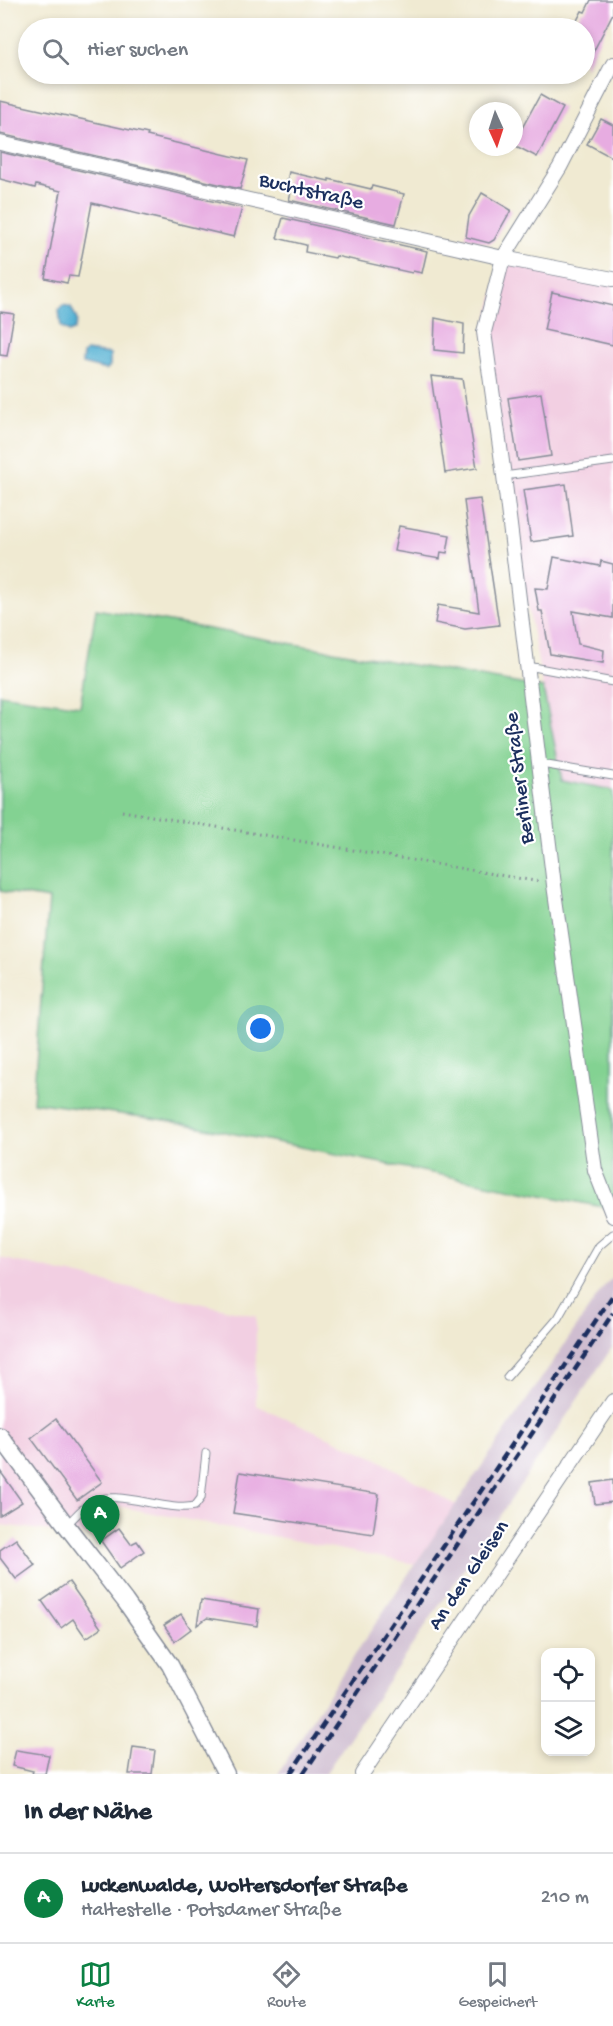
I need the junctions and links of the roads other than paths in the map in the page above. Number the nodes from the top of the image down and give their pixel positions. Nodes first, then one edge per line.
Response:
1 (613, 64) edge
2 (0, 144) edge
3 (503, 258) junction
4 (613, 279) edge
5 (613, 461) edge
6 (504, 476) junction
7 (528, 666) junction
8 (613, 682) edge
9 (541, 764) junction
10 (613, 776) edge
11 (613, 1216) edge
12 (613, 1234) edge
13 (507, 1377) dead end
14 (613, 1401) edge
15 (0, 1436) edge
16 (206, 1452) dead end
17 (66, 1526) junction
18 (226, 1774) edge
19 (362, 1774) edge

1 - 3 street
2 - 3 street, Buchtstraße
3 - 4 street, Buchtstraße
3 - 6 street, Berliner Straße
5 - 6 lane
6 - 7 street, Berliner Straße
7 - 8 lane
7 - 9 street, Berliner Straße
9 - 10 lane
9 - 11 street, Berliner Straße
12 - 13 lane
14 - 19 street, An den Gleisen
15 - 17 street
16 - 17 lane
17 - 18 street

